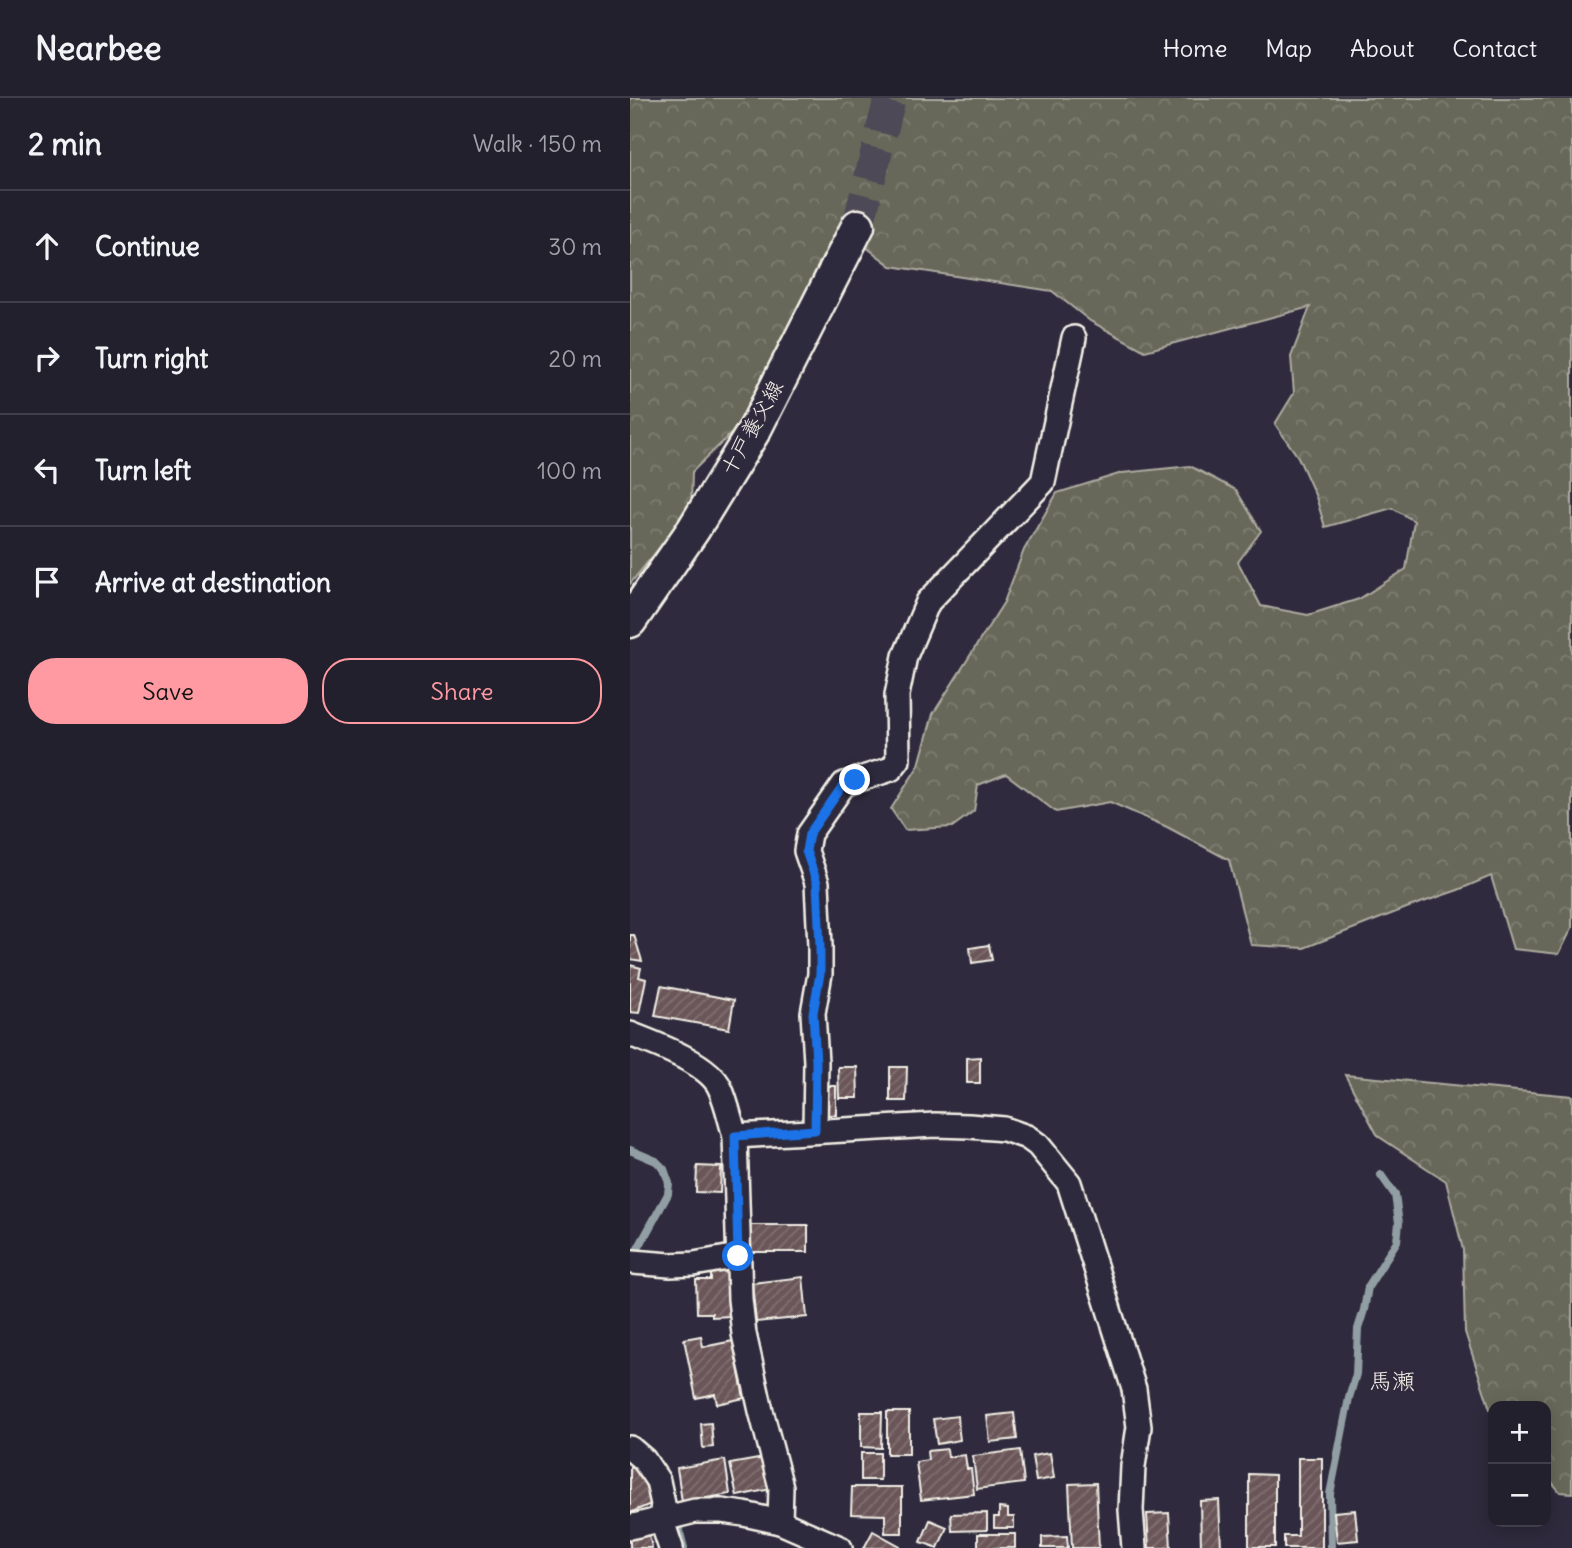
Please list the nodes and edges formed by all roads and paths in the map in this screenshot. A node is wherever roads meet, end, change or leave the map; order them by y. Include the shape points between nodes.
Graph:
1 (858, 226) tunnel mouth
2 (1074, 338) dead end
3 (630, 621) edge
4 (630, 1034) edge
5 (815, 1130) junction
6 (735, 1136) junction
7 (738, 1256) junction
8 (633, 1262) dead end
9 (630, 1448) edge
10 (661, 1518) junction
11 (780, 1522) junction
12 (630, 1527) edge
13 (671, 1548) edge
14 (840, 1548) edge
15 (1135, 1548) edge

1 - 3 main road, 十戸養父線 via 755,429
2 - 5 street via 1043,482 928,602 905,656 897,695 898,760 891,769 844,784 809,834 806,851 817,883 820,946 813,1013
4 - 6 street via 692,1062 711,1076 719,1086
5 - 6 street
5 - 15 street via 935,1125 1004,1129 1038,1144 1069,1183 1134,1389 1139,1427 1131,1510
6 - 7 street
7 - 8 street via 682,1264
7 - 11 street via 744,1334 781,1487
9 - 10 street via 658,1481
10 - 11 street via 722,1511
10 - 12 street
10 - 13 street
11 - 14 street

